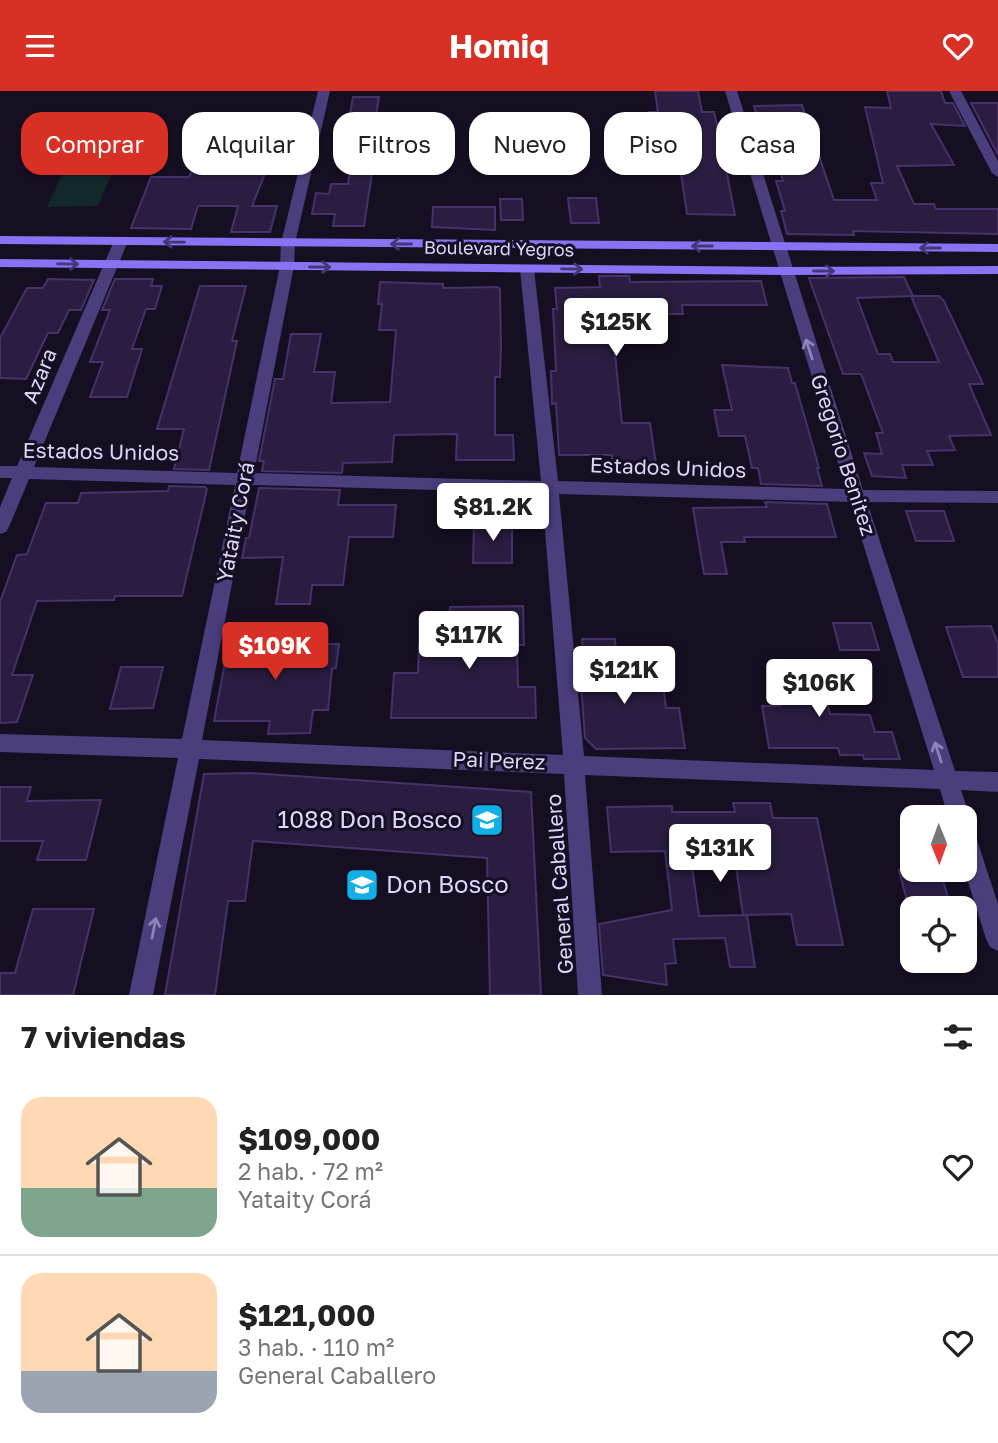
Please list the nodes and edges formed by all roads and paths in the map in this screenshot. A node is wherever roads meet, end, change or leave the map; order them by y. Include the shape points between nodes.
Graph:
1 (324, 91) edge
2 (731, 91) edge
3 (955, 91) edge
4 (998, 173) edge
5 (0, 240) edge
6 (121, 241) junction
7 (288, 243) junction
8 (779, 247) junction
9 (998, 248) edge
10 (0, 264) edge
11 (109, 265) junction
12 (287, 266) junction
13 (527, 268) junction
14 (998, 270) edge
15 (785, 271) junction
16 (0, 472) edge
17 (23, 473) junction
18 (244, 478) junction
19 (552, 487) junction
20 (856, 496) junction
21 (998, 496) edge
22 (0, 527) edge
23 (0, 743) edge
24 (191, 749) junction
25 (575, 765) junction
26 (947, 780) junction
27 (998, 782) edge
28 (955, 805) edge
29 (977, 874) edge
30 (998, 939) edge
31 (141, 995) edge
32 (590, 995) edge

1 - 7 street, Yataity Corá
2 - 8 street, Gregorio Benitez
3 - 4 street
5 - 6 main road, Boulevard Yegros
7 -> 6 main road, Boulevard Yegros
6 - 11 street, Azara
8 -> 7 main road, Boulevard Yegros
7 - 12 street, Yataity Corá
9 -> 8 main road, Boulevard Yegros
8 - 15 street, Gregorio Benitez
10 -> 11 main road, Boulevard Yegros
11 - 12 main road, Boulevard Yegros
11 - 17 street, Azara
12 -> 13 main road, Boulevard Yegros
12 - 18 street, Yataity Corá
13 -> 15 main road, Boulevard Yegros
13 - 19 street, General Caballero
15 -> 14 main road, Boulevard Yegros
20 -> 15 street, Gregorio Benitez
16 - 17 street, Estados Unidos
17 - 18 street, Estados Unidos
17 - 22 street, Azara
18 - 19 street, Estados Unidos
18 - 24 street, Yataity Corá
19 - 20 street, Estados Unidos
19 - 25 street, General Caballero
20 - 21 street, Estados Unidos
26 -> 20 street, Gregorio Benitez
23 - 24 street, Pai Perez
24 - 25 street, Pai Perez
31 -> 24 street, Yataity Corá
25 - 26 street, Pai Perez
25 - 32 street, General Caballero
26 - 27 street, Pai Perez
26 - 28 street, Gregorio Benitez
29 - 30 street

